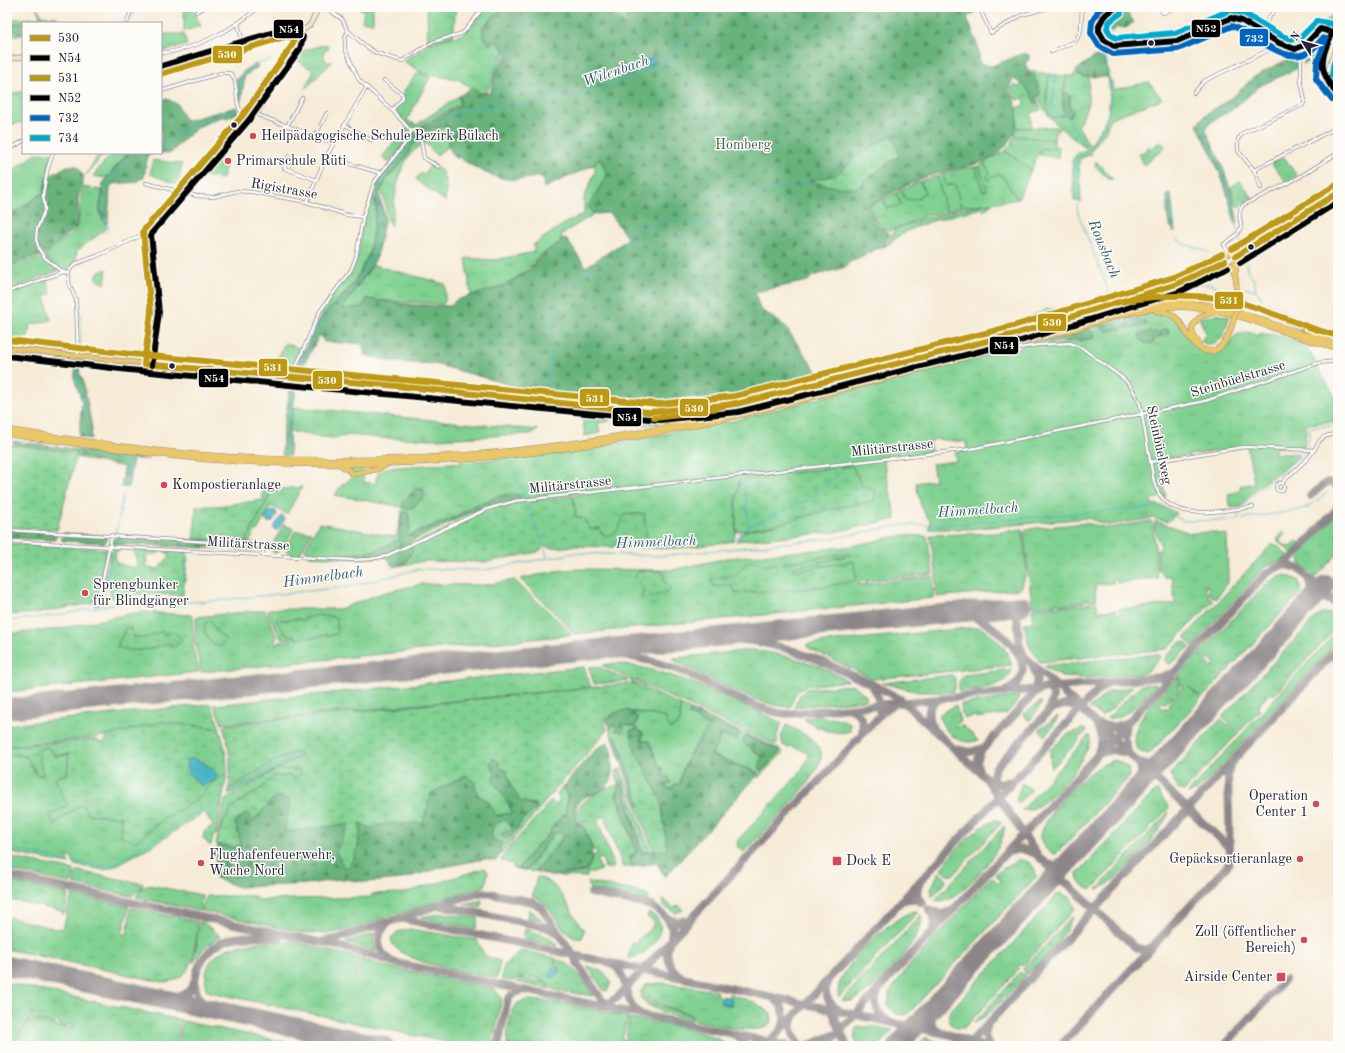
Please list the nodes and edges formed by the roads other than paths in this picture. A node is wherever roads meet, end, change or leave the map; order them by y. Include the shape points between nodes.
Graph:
1 (132, 7) edge
2 (205, 7) edge
3 (258, 7) edge
4 (319, 7) edge
5 (325, 7) edge
6 (484, 7) edge
7 (979, 7) edge
8 (1051, 7) edge
9 (1082, 7) edge
10 (1105, 7) edge
11 (1116, 7) edge
12 (1159, 7) edge
13 (1176, 7) edge
14 (1222, 7) edge
15 (1249, 7) edge
16 (1276, 7) edge
17 (196, 12) dead end
18 (1109, 12) junction
19 (1231, 18) junction
20 (1239, 20) junction
21 (127, 22) edge
22 (1338, 22) edge
23 (238, 24) junction
24 (348, 31) junction
25 (1260, 32) junction
26 (1336, 32) edge
27 (294, 38) junction
28 (1279, 43) junction
29 (1301, 48) junction
30 (244, 50) junction
31 (1050, 52) dead end
32 (162, 53) edge
33 (22, 57) edge
34 (7, 59) edge
35 (162, 74) edge
36 (384, 80) dead end
37 (366, 88) junction
38 (162, 91) edge
39 (1194, 93) dead end
40 (1338, 95) edge
41 (302, 98) dead end
42 (392, 110) junction
43 (247, 111) junction
44 (328, 112) dead end
45 (243, 115) junction
46 (345, 125) junction
47 (287, 126) junction
48 (1338, 127) edge
49 (411, 130) junction
50 (315, 136) junction
51 (371, 140) dead end
52 (22, 142) edge
53 (333, 143) junction
54 (7, 151) edge
55 (1338, 153) edge
56 (53, 154) edge
57 (289, 156) dead end
58 (326, 157) junction
59 (439, 167) dead end
60 (1254, 170) junction
61 (381, 173) junction
62 (316, 180) junction
63 (146, 183) dead end
64 (1261, 188) dead end
65 (178, 191) junction
66 (1338, 193) edge
67 (306, 202) junction
68 (363, 217) junction
69 (142, 235) junction
70 (1228, 253) junction
71 (1236, 256) junction
72 (1235, 262) junction
73 (1227, 263) junction
74 (62, 272) junction
75 (68, 273) junction
76 (7, 292) edge
77 (1237, 300) junction
78 (1134, 309) junction
79 (1221, 311) junction
80 (1232, 320) junction
81 (1338, 343) edge
82 (7, 348) edge
83 (1338, 348) edge
84 (979, 354) junction
85 (78, 356) junction
86 (1338, 361) edge
87 (144, 364) junction
88 (292, 376) junction
89 (1142, 413) junction
90 (7, 430) edge
91 (7, 434) edge
92 (1338, 434) edge
93 (1313, 450) junction
94 (1150, 462) junction
95 (390, 463) junction
96 (338, 464) junction
97 (1282, 483) dead end
98 (1253, 507) dead end
99 (7, 530) edge
100 (112, 535) junction
101 (7, 541) edge
102 (110, 547) junction
103 (263, 555) junction
104 (94, 604) dead end

1 - 21 street
2 - 17 street
3 - 23 street
4 - 27 street via 310,25
5 - 24 street via 342,19
6 - 24 street via 463,33 433,42 402,60 370,50
7 - 8 street via 991,33 1022,15
9 - 31 street via 1081,30 1076,41
10 - 18 street
11 - 18 street
12 - 13 street via 1163,13
14 - 19 street
15 - 20 street
16 - 25 street
18 - 19 street via 1101,21 1099,31 1104,40 1114,46 1177,41
19 - 20 street
20 - 25 street
22 - 26 street
23 - 30 street
23 - 32 street via 208,40
24 - 37 street via 344,43 347,54 359,80
25 - 28 street
26 - 29 street via 1324,29 1318,31
26 - 40 street via 1322,64 1322,73
27 - 30 street via 285,37
27 - 43 street via 293,44
28 - 29 street via 1290,49
28 - 39 street via 1204,81
29 - 60 street via 1301,81 1305,101 1303,105 1243,133 1238,139 1238,151
30 - 35 street
33 - 34 street
36 - 42 street via 402,94 403,98
37 - 42 street
37 - 46 street
38 - 45 street via 230,73 234,79 238,106
41 - 47 street
42 - 49 street
43 - 45 street
43 - 47 street
44 - 50 street
45 - 65 street
46 - 51 street
46 - 53 street
47 - 50 street
48 - 60 street
49 - 59 street via 420,134 424,158
49 - 61 street via 408,140
50 - 53 street
52 - 54 street
53 - 58 street
55 - 70 street via 1283,186 1246,203 1240,213 1240,232 1224,244
56 - 74 street via 43,194 45,210 37,229 36,239 44,257
57 - 62 street via 284,168
58 - 61 street
58 - 62 street
60 - 64 street
61 - 68 street via 374,183
62 - 67 street
63 - 65 street, Rigistrasse
65 - 67 street, Rigistrasse via 197,196 237,191 252,192
65 - 69 street
66 - 71 main road
67 - 68 street, Rigistrasse via 347,215
68 - 88 street via 356,257 351,270 320,311
69 - 75 street via 75,264
69 - 87 street via 151,309
70 - 71 main road
70 - 73 main road via 1225,256
71 - 72 main road
72 - 73 main road
72 - 77 highway via 1239,283
73 - 77 highway via 1232,269 1236,283
73 - 88 main road via 1177,284 1015,334 736,404 649,412
74 - 75 street
74 - 76 street
75 - 85 street via 76,300
77 - 78 highway via 1188,299 1156,302
77 - 80 highway, bridge
77 - 81 highway
78 - 79 highway via 1174,307
78 - 80 highway via 1170,314 1182,324 1199,347 1208,350 1218,348 1226,342
78 - 81 highway via 1173,303 1213,306 1243,312 1303,335
78 - 84 highway
78 - 90 highway via 719,416 619,436 523,450 413,458 277,459 159,451
79 - 80 highway via 1205,314 1196,320 1193,333 1199,342 1209,347 1220,343 1226,336
79 - 83 highway via 1251,319 1309,341
82 - 85 main road
84 - 89 street, Steinbüelweg via 1070,343 1082,348 1124,379 1136,394
84 - 95 highway via 739,415 639,436 509,455
85 - 87 main road
86 - 89 street, Steinbüelstrasse via 1318,363 1205,401
87 - 88 main road
89 - 94 street, Steinbüelweg
89 - 103 street, Militärstrasse via 971,449 515,501 487,509 386,556 371,559
91 - 96 highway via 171,456
92 - 93 street via 1324,437
93 - 94 street via 1244,447
93 - 97 street via 1307,460
94 - 98 street, Steinbüelweg via 1157,490 1174,506 1195,514
95 - 96 highway
95 - 96 highway via 378,470 353,474
99 - 100 street
100 - 102 street
100 - 103 street via 263,544
101 - 102 street, Militärstrasse
102 - 103 street, Militärstrasse
102 - 104 street via 102,583

